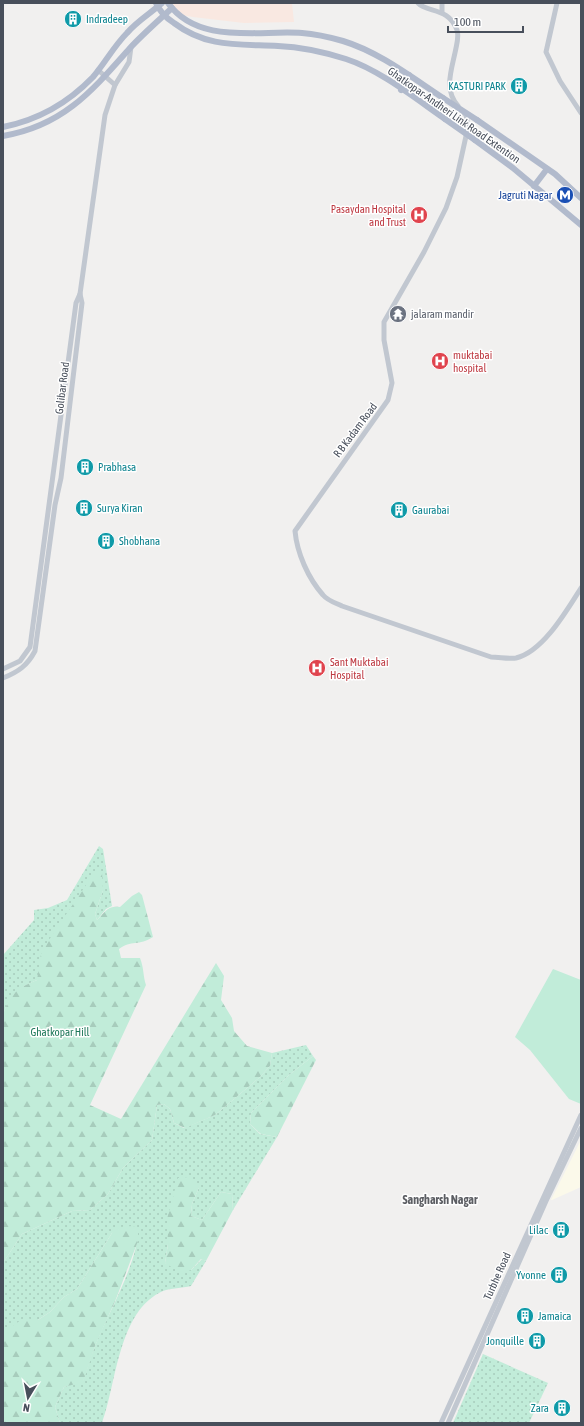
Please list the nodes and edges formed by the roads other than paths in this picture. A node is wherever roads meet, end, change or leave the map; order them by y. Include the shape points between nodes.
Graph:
1 (418, 3) edge
2 (442, 3) edge
3 (557, 3) edge
4 (159, 4) edge
5 (170, 6) edge
6 (442, 12) junction
7 (164, 16) junction
8 (131, 48) junction
9 (98, 70) junction
10 (409, 75) junction
11 (106, 76) junction
12 (116, 85) junction
13 (401, 90) junction
14 (581, 113) edge
15 (3, 127) edge
16 (3, 136) edge
17 (547, 169) junction
18 (534, 186) junction
19 (581, 198) edge
20 (581, 225) edge
21 (50, 526) junction
22 (40, 580) junction
23 (45, 581) junction
24 (581, 588) edge
25 (3, 669) edge
26 (3, 678) edge
27 (581, 1115) edge
28 (581, 1128) edge
29 (441, 1423) edge
30 (448, 1423) edge

1 - 6 street
2 - 6 street
3 - 14 street via 546,52 560,81
4 - 7 main road, Ghatkopar-Andheri Link Road Extention
4 - 9 main road, Ghatkopar-Andheri Link Road Extention via 126,34
5 - 7 main road
5 - 10 main road via 189,23 203,28 226,32 319,34 359,46
6 - 24 street, R B Kadam Road via 457,30 449,86 451,98 466,115 468,127 457,177 433,236 384,322 384,340 392,383 388,400 294,530 296,545 304,566 329,600 491,657 516,658 536,647 560,619
7 - 8 main road
7 - 13 main road, Ghatkopar-Andheri Link Road Extention via 187,33 213,42 314,50 348,60
8 - 11 main road
8 - 12 street, Golibar Road via 129,62
9 - 11 street
9 - 15 main road, Ghatkopar-Andheri Link Road Extention via 79,90 58,105 37,117
10 - 13 main road
10 - 17 main road, bridge
11 - 12 street
11 - 16 main road via 79,102 54,120 18,134
12 - 21 street, Golibar Road via 105,114 80,294 82,303 60,478
13 - 18 main road, Ghatkopar-Andheri Link Road Extention, bridge via 475,140
17 - 18 main road
17 - 19 main road
18 - 20 main road, Ghatkopar-Andheri Link Road Extention
21 - 22 street
21 - 23 street, Golibar Road
22 - 23 street
22 - 25 street via 30,647 20,661
23 - 26 street, Golibar Road via 35,651 22,669
27 - 29 street, Turbhe Road
28 - 30 street

